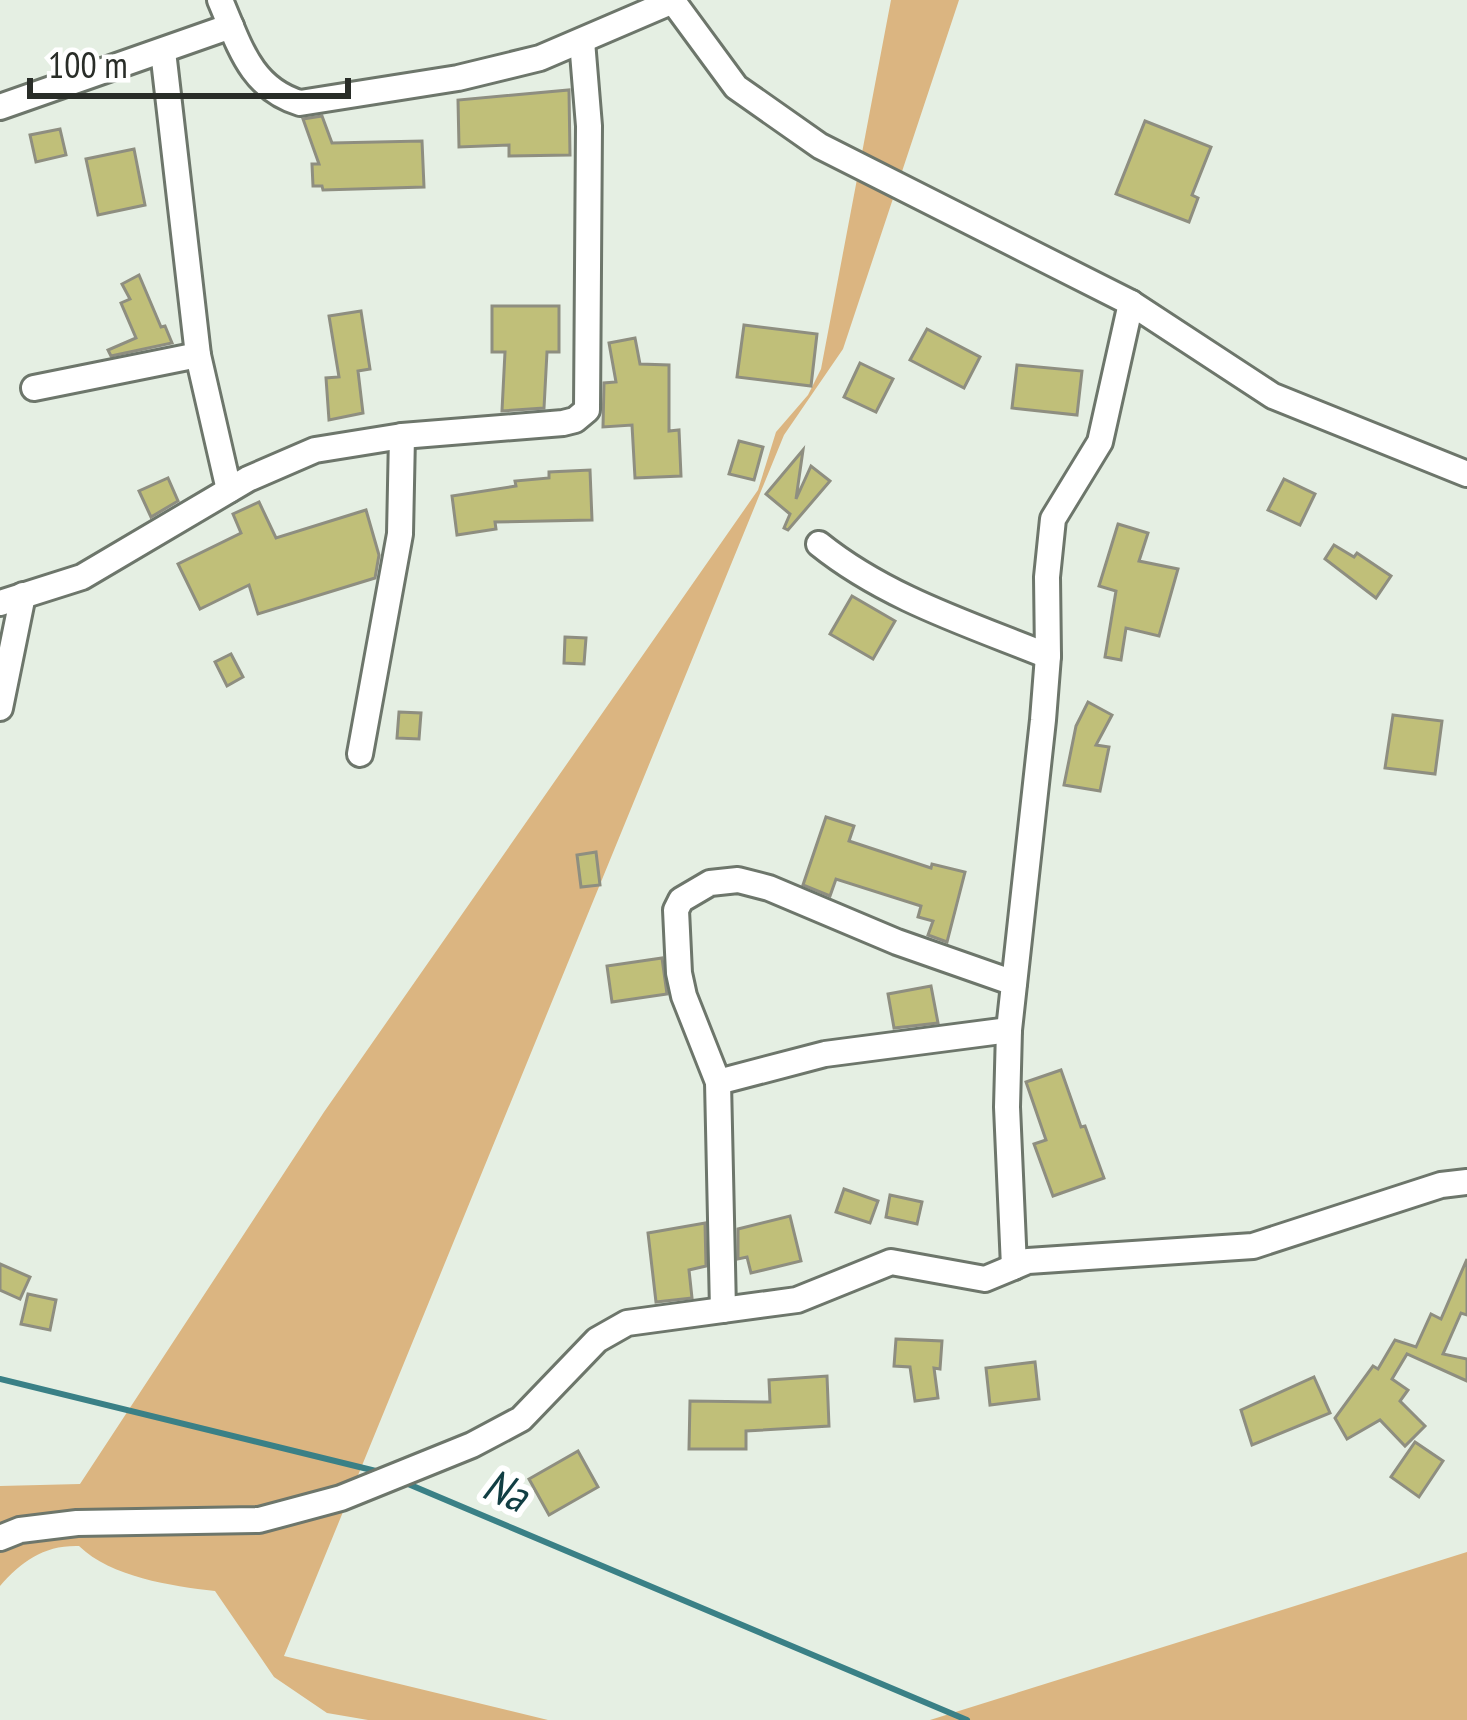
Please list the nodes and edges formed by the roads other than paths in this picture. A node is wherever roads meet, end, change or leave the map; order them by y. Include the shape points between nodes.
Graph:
1 (220, 0) edge
2 (673, 1) edge
3 (231, 26) junction
4 (582, 41) junction
5 (163, 51) junction
6 (0, 107) edge
7 (1131, 303) junction
8 (198, 355) junction
9 (34, 388) dead end
10 (402, 436) junction
11 (1467, 474) edge
12 (229, 490) junction
13 (819, 544) dead end
14 (11, 599) edge
15 (1048, 656) junction
16 (0, 708) edge
17 (360, 754) dead end
18 (1014, 983) junction
19 (1009, 1030) junction
20 (718, 1082) junction
21 (1467, 1182) edge
22 (1014, 1267) junction
23 (723, 1310) junction
24 (0, 1538) edge

1 - 3 street
2 - 4 street
2 - 7 street via 736,87 778,120
3 - 4 street via 259,82 299,103 458,78
3 - 5 street
4 - 10 street via 589,126 586,410 562,423
5 - 6 street
5 - 8 street
7 - 11 street via 1273,396
7 - 15 street via 1100,442 1053,519
8 - 9 street
8 - 12 street
10 - 12 street via 315,451
10 - 17 street via 400,534
12 - 14 street via 109,563
13 - 15 street via 887,590
14 - 16 street
15 - 18 street
18 - 19 street
18 - 20 street via 769,888 710,883 676,910 684,996
19 - 20 street via 825,1054
19 - 22 street
20 - 23 street
21 - 22 street via 1252,1246
22 - 23 street via 985,1279 891,1262 797,1300
23 - 24 street via 627,1323 597,1340 521,1419 298,1512 259,1520 77,1523

